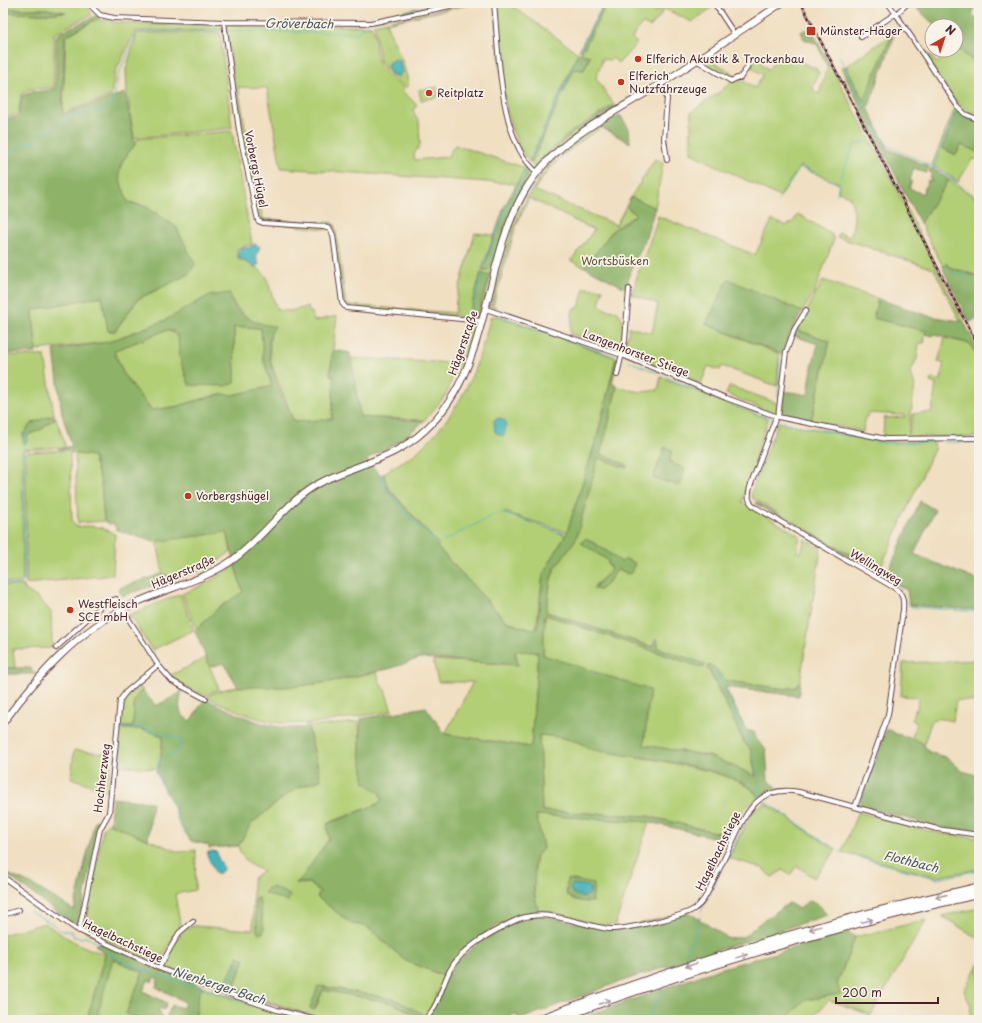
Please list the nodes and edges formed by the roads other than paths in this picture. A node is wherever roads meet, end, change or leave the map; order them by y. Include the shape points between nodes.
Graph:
1 (88, 3) edge
2 (464, 3) edge
3 (494, 3) edge
4 (782, 3) edge
5 (888, 3) edge
6 (908, 3) edge
7 (716, 6) dead end
8 (896, 14) junction
9 (224, 22) junction
10 (735, 35) junction
11 (861, 36) dead end
12 (696, 60) junction
13 (748, 64) dead end
14 (660, 84) junction
15 (979, 120) edge
16 (667, 160) dead end
17 (538, 173) junction
18 (630, 289) dead end
19 (486, 309) junction
20 (806, 310) dead end
21 (482, 321) junction
22 (622, 355) junction
23 (616, 375) dead end
24 (777, 417) junction
25 (979, 438) edge
26 (122, 609) junction
27 (56, 648) dead end
28 (158, 665) junction
29 (206, 699) dead end
30 (3, 723) edge
31 (855, 807) junction
32 (979, 835) edge
33 (3, 877) edge
34 (979, 887) edge
35 (979, 894) edge
36 (19, 910) dead end
37 (3, 915) edge
38 (193, 921) dead end
39 (80, 931) junction
40 (159, 968) junction
41 (316, 1020) edge
42 (424, 1020) edge
43 (537, 1020) edge
44 (555, 1020) edge

1 - 9 street via 97,13 108,17
2 - 9 street via 371,23
3 - 17 street via 504,104 516,140 530,167
4 - 10 main road, Hägerstraße
5 - 8 street
6 - 8 street
7 - 10 street
8 - 11 street
8 - 15 street via 958,107 965,114
9 - 21 street, Vorbergs Hügel via 239,130 258,220 263,223 330,229 333,235 342,303 346,308
10 - 12 main road, Hägerstraße
12 - 13 street via 731,81 740,78
12 - 14 main road, Hägerstraße
14 - 16 street via 667,97 664,139
14 - 17 main road, Hägerstraße via 575,136 554,154
17 - 19 main road, Hägerstraße via 522,196 510,222
18 - 22 street
19 - 21 main road, Hägerstraße
19 - 22 street, Langenhorster Stiege
20 - 24 street via 794,330 786,352
21 - 26 main road, Hägerstraße via 470,360 454,393 438,417 414,439 389,456 334,475 312,487 293,501 247,549 221,568
22 - 23 street
22 - 24 street, Langenhorster Stiege
24 - 25 street, Langenhorster Stiege via 886,439
24 - 31 street, Wellingweg via 750,487 750,503 893,587 903,597 888,715
26 - 27 street via 116,599 103,604
26 - 28 street
26 - 30 main road, Hägerstraße via 92,628 62,654 34,683
28 - 29 street via 172,681
28 - 39 street, Hochherzweg via 120,700 109,813 100,829
31 - 32 street, Hagelbachstiege via 937,829
31 - 42 street, Hagelbachstiege via 792,791 779,791 766,796 747,811 709,890 695,908 684,913 619,929 544,915 532,915 513,921 457,960 448,974 434,1008
33 - 39 street, Hagelbachstiege
34 -> 43 highway via 858,916 751,946
44 -> 35 highway via 669,979 786,943
36 - 37 street
38 - 40 street via 179,933
39 - 40 street, Hagelbachstiege
40 - 41 street, Hagelbachstiege via 277,1010

